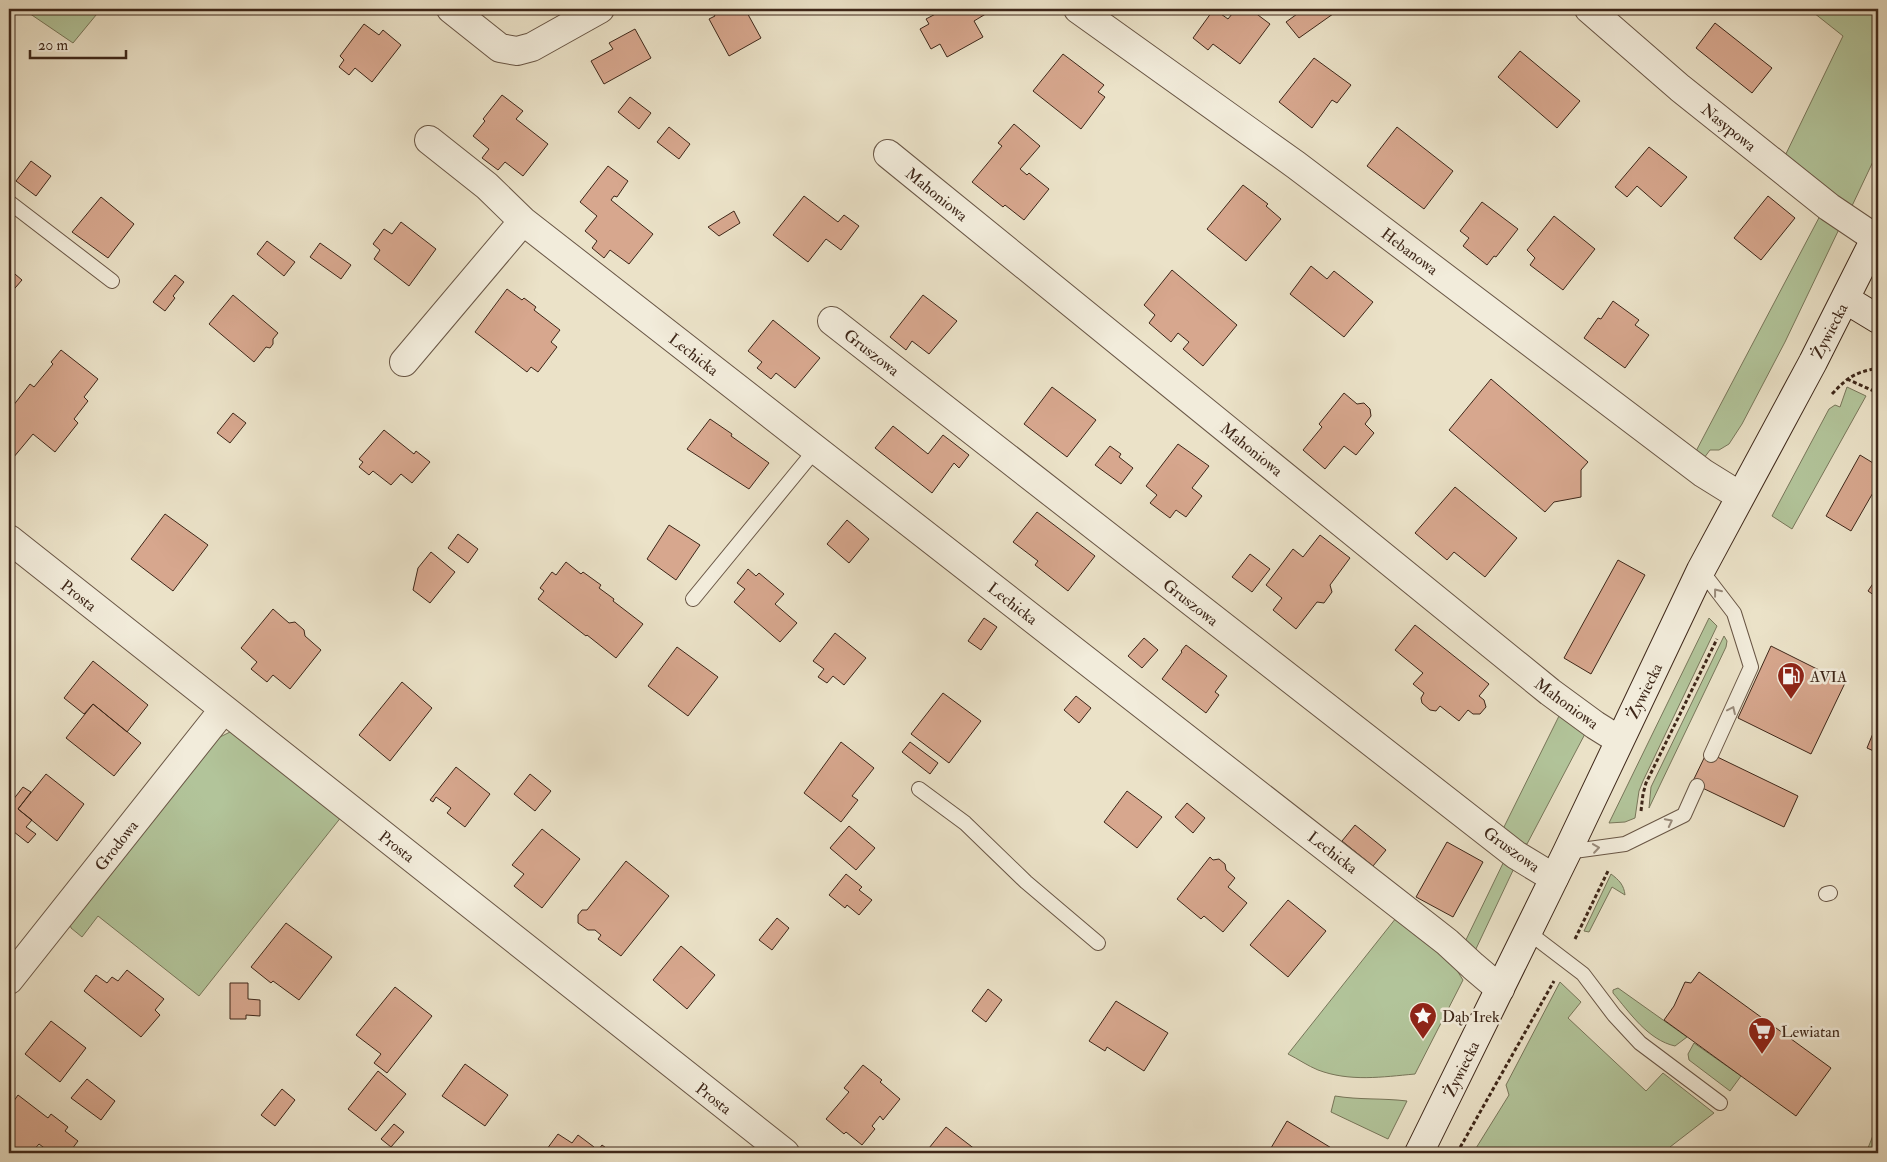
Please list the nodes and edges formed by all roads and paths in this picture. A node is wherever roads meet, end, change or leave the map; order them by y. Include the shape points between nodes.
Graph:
1 (451, 9) edge
2 (600, 9) edge
3 (1078, 9) edge
4 (1589, 9) edge
5 (429, 140) dead end
6 (888, 154) dead end
7 (9, 202) edge
8 (523, 220) junction
9 (1877, 236) edge
10 (112, 282) dead end
11 (1845, 299) junction
12 (1878, 319) edge
13 (832, 321) dead end
14 (404, 362) dead end
15 (1878, 368) edge
16 (1847, 378) junction
17 (1878, 393) edge
18 (1829, 397) dead end
19 (816, 449) junction
20 (1740, 496) junction
21 (9, 540) edge
22 (1701, 570) junction
23 (693, 599) dead end
24 (1732, 610) junction
25 (224, 709) junction
26 (1619, 740) junction
27 (1712, 754) dead end
28 (1697, 786) dead end
29 (919, 789) dead end
30 (1623, 844) junction
31 (1567, 852) junction
32 (1554, 878) junction
33 (1528, 932) junction
34 (1098, 942) dead end
35 (1564, 961) junction
36 (9, 980) edge
37 (1500, 989) junction
38 (1720, 1104) dead end
39 (785, 1153) edge
40 (1419, 1153) edge
41 (1457, 1153) edge

1 - 2 street via 500,48 517,51 532,47
3 - 20 street, Hebanowa via 1296,165 1703,473
4 - 9 street, Nasypowa via 1680,88 1814,196
5 - 8 street, Lechicka via 487,186
6 - 26 street, Mahoniowa via 1550,692
7 - 10 lane
8 - 14 street
8 - 19 street, Lechicka
9 - 11 street, Żywiecka
11 - 12 street
11 - 20 street, Żywiecka
13 - 32 street, Gruszowa via 1516,855
15 - 16 path
16 - 17 path
16 - 18 path
19 - 23 lane
19 - 37 street, Lechicka via 1448,942
20 - 22 street, Żywiecka
21 - 25 street, Prosta
24 -> 22 lane
22 - 26 street, Żywiecka
27 -> 24 lane via 1752,667
24 - 30 path via 1646,783 1641,812
25 - 36 street, Grodowa
25 - 39 street, Prosta
26 - 31 street, Żywiecka
30 -> 28 lane via 1684,815
29 - 34 lane via 964,823 1026,882
31 -> 30 lane
30 - 35 path
31 - 32 street, Żywiecka
32 - 33 street, Żywiecka
33 - 35 lane
33 - 37 street, Żywiecka
35 - 38 lane via 1583,974 1614,1015 1640,1042
35 - 41 path
37 - 40 street, Żywiecka

